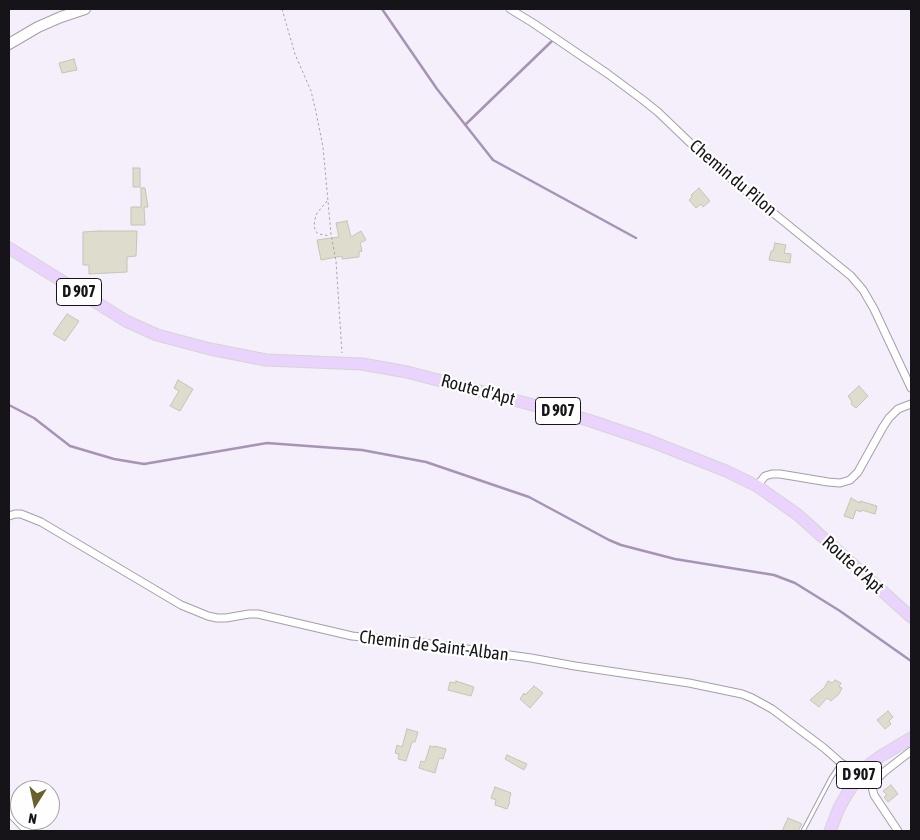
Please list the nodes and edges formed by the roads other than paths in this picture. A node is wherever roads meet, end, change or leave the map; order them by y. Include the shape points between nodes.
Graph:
1 (85, 9) edge
2 (510, 9) edge
3 (9, 44) edge
4 (9, 248) edge
5 (911, 388) edge
6 (911, 404) edge
7 (757, 486) junction
8 (9, 516) edge
9 (911, 617) edge
10 (911, 738) edge
11 (911, 751) edge
12 (841, 763) junction
13 (860, 774) junction
14 (9, 812) edge
15 (27, 831) edge
16 (803, 831) edge
17 (830, 831) edge
18 (898, 831) edge

1 - 3 main road via 38,27
2 - 5 street, Chemin du Pilon via 643,100 708,160 851,276 874,309
4 - 7 main road, Route d'Apt / D 907 via 126,321 157,335 266,360 343,362 407,372 584,419 688,455
6 - 7 street via 898,409 889,418 858,472 850,480 828,482 772,474 765,476
7 - 9 main road, Route d'Apt / D 907 via 798,515
8 - 12 street, Chemin de Saint-Alban via 21,514 41,522 181,605 208,616 226,618 258,614 352,636 531,658 719,688 764,704
10 - 13 main road, D 907 via 881,756
11 - 18 street via 884,772 872,787
12 - 13 street, Chemin de Saint-Alban
12 - 16 lane
13 - 17 main road, D 907 via 839,808
14 - 15 street

